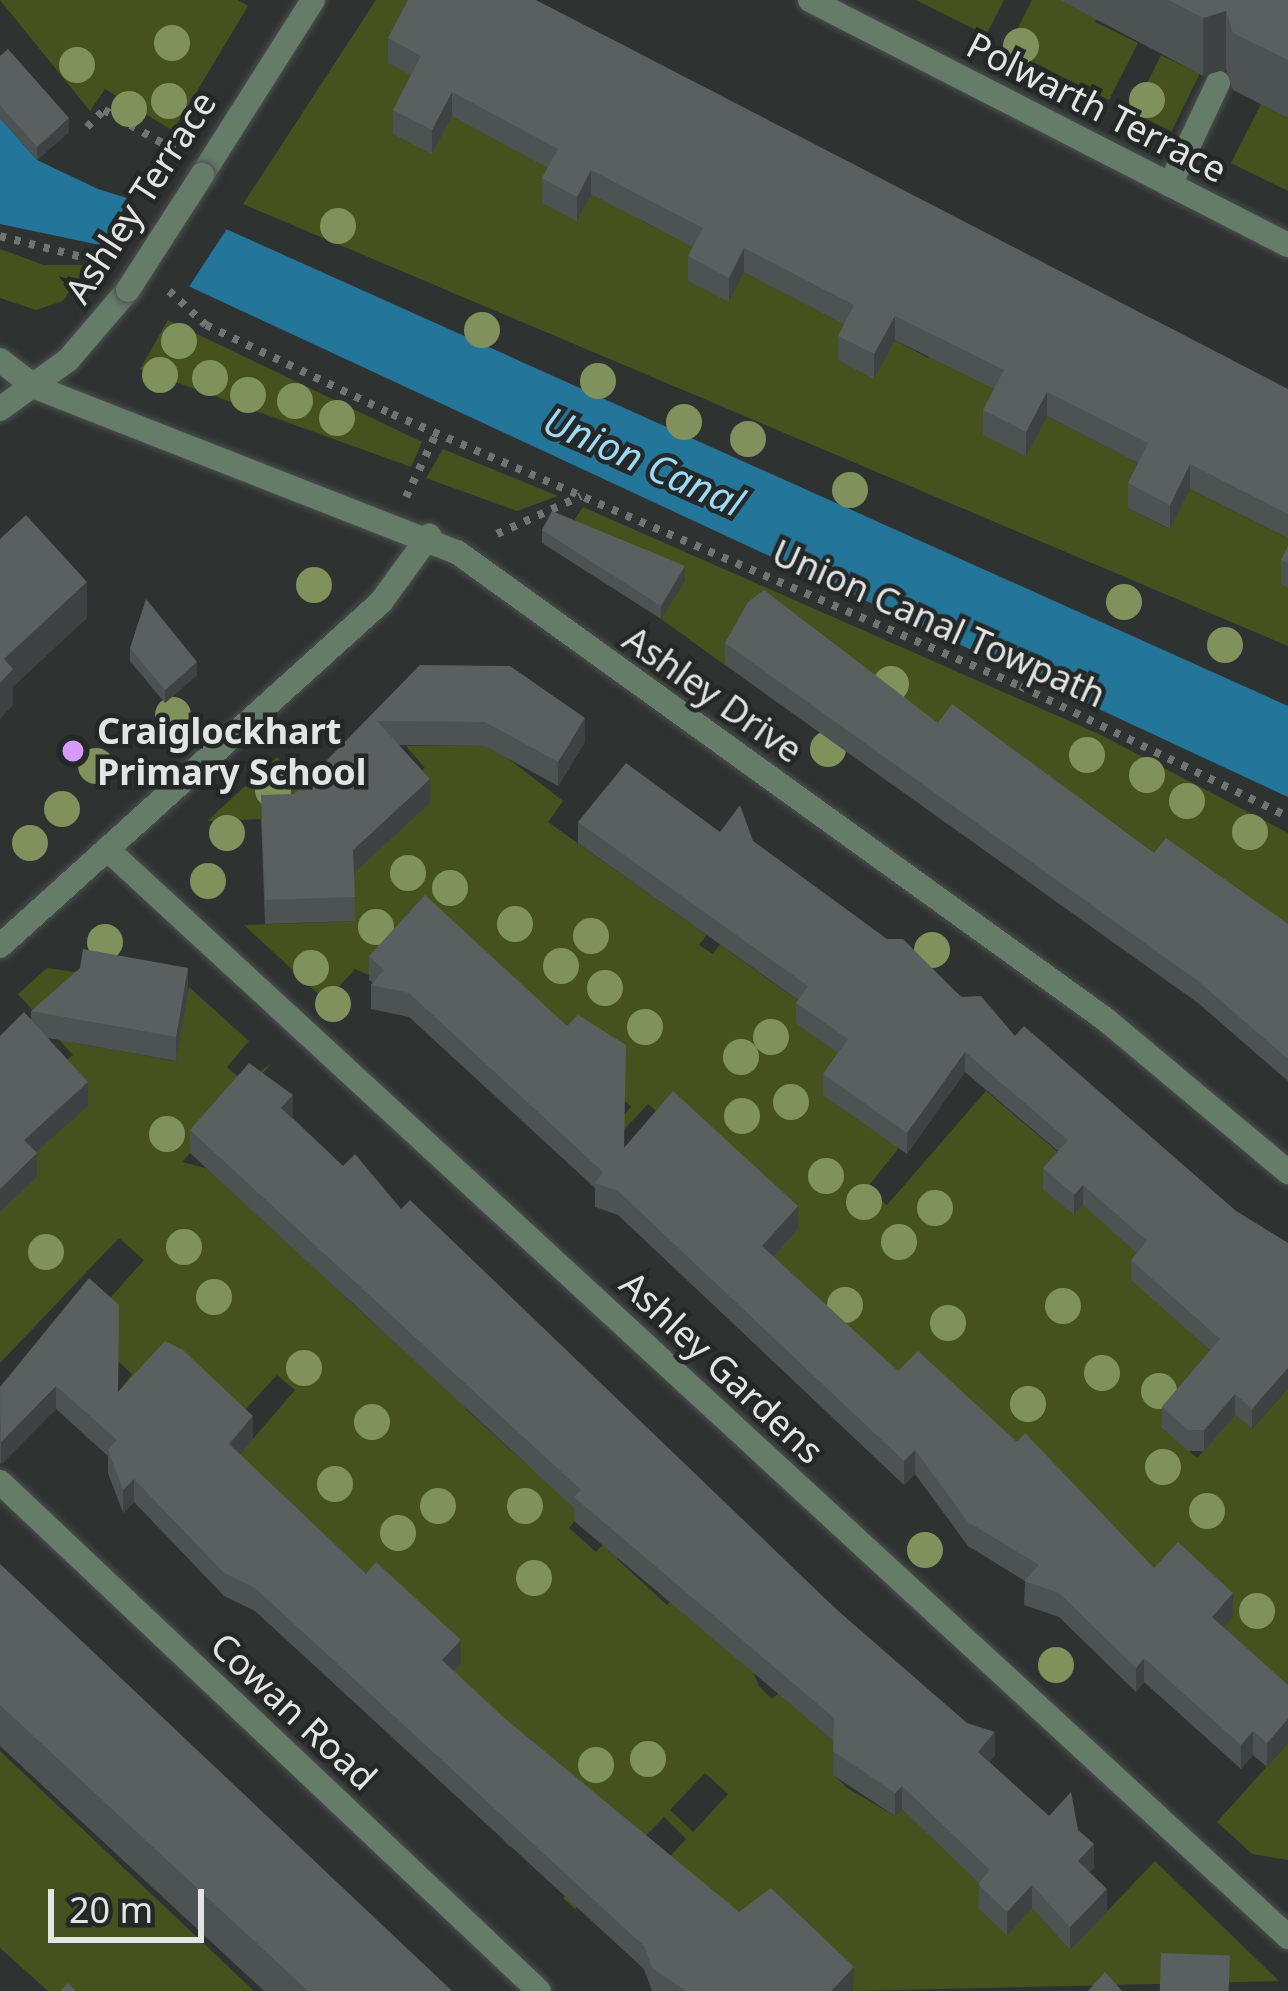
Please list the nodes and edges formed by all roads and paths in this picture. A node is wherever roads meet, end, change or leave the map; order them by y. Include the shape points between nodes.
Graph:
1 (313, 0) edge
2 (809, 0) edge
3 (1218, 83) dead end
4 (87, 127) dead end
5 (203, 172) junction
6 (1170, 185) junction
7 (0, 236) edge
8 (1288, 245) edge
9 (88, 256) dead end
10 (180, 296) dead end
11 (0, 360) edge
12 (35, 387) junction
13 (0, 409) edge
14 (436, 434) junction
15 (583, 496) junction
16 (394, 522) junction
17 (429, 536) junction
18 (457, 552) junction
19 (1288, 817) edge
20 (107, 849) junction
21 (0, 946) edge
22 (1288, 1172) edge
23 (0, 1483) edge
24 (1288, 1937) edge
25 (539, 1991) edge

1 - 5 street, Ashley Terrace
2 - 6 street, Polwarth Terrace
3 - 6 street
4 - 5 path via 104,110
5 - 12 street, Ashley Terrace, bridge via 128,290
6 - 8 street, Polwarth Terrace
7 - 9 path
10 - 14 path, Union Canal Towpath via 206,325
11 - 12 street, Ashley Drive
12 - 13 street, Ashley Terrace
12 - 16 street, Ashley Drive
14 - 15 path, Union Canal Towpath
14 - 16 path
15 - 18 path
15 - 19 path, Union Canal Towpath
16 - 17 street, Ashley Drive
17 - 18 street, Ashley Drive
17 - 20 street via 381,602
18 - 22 street, Ashley Drive via 1086,1004
20 - 21 street
20 - 24 street, Ashley Gardens
23 - 25 street, Cowan Road

